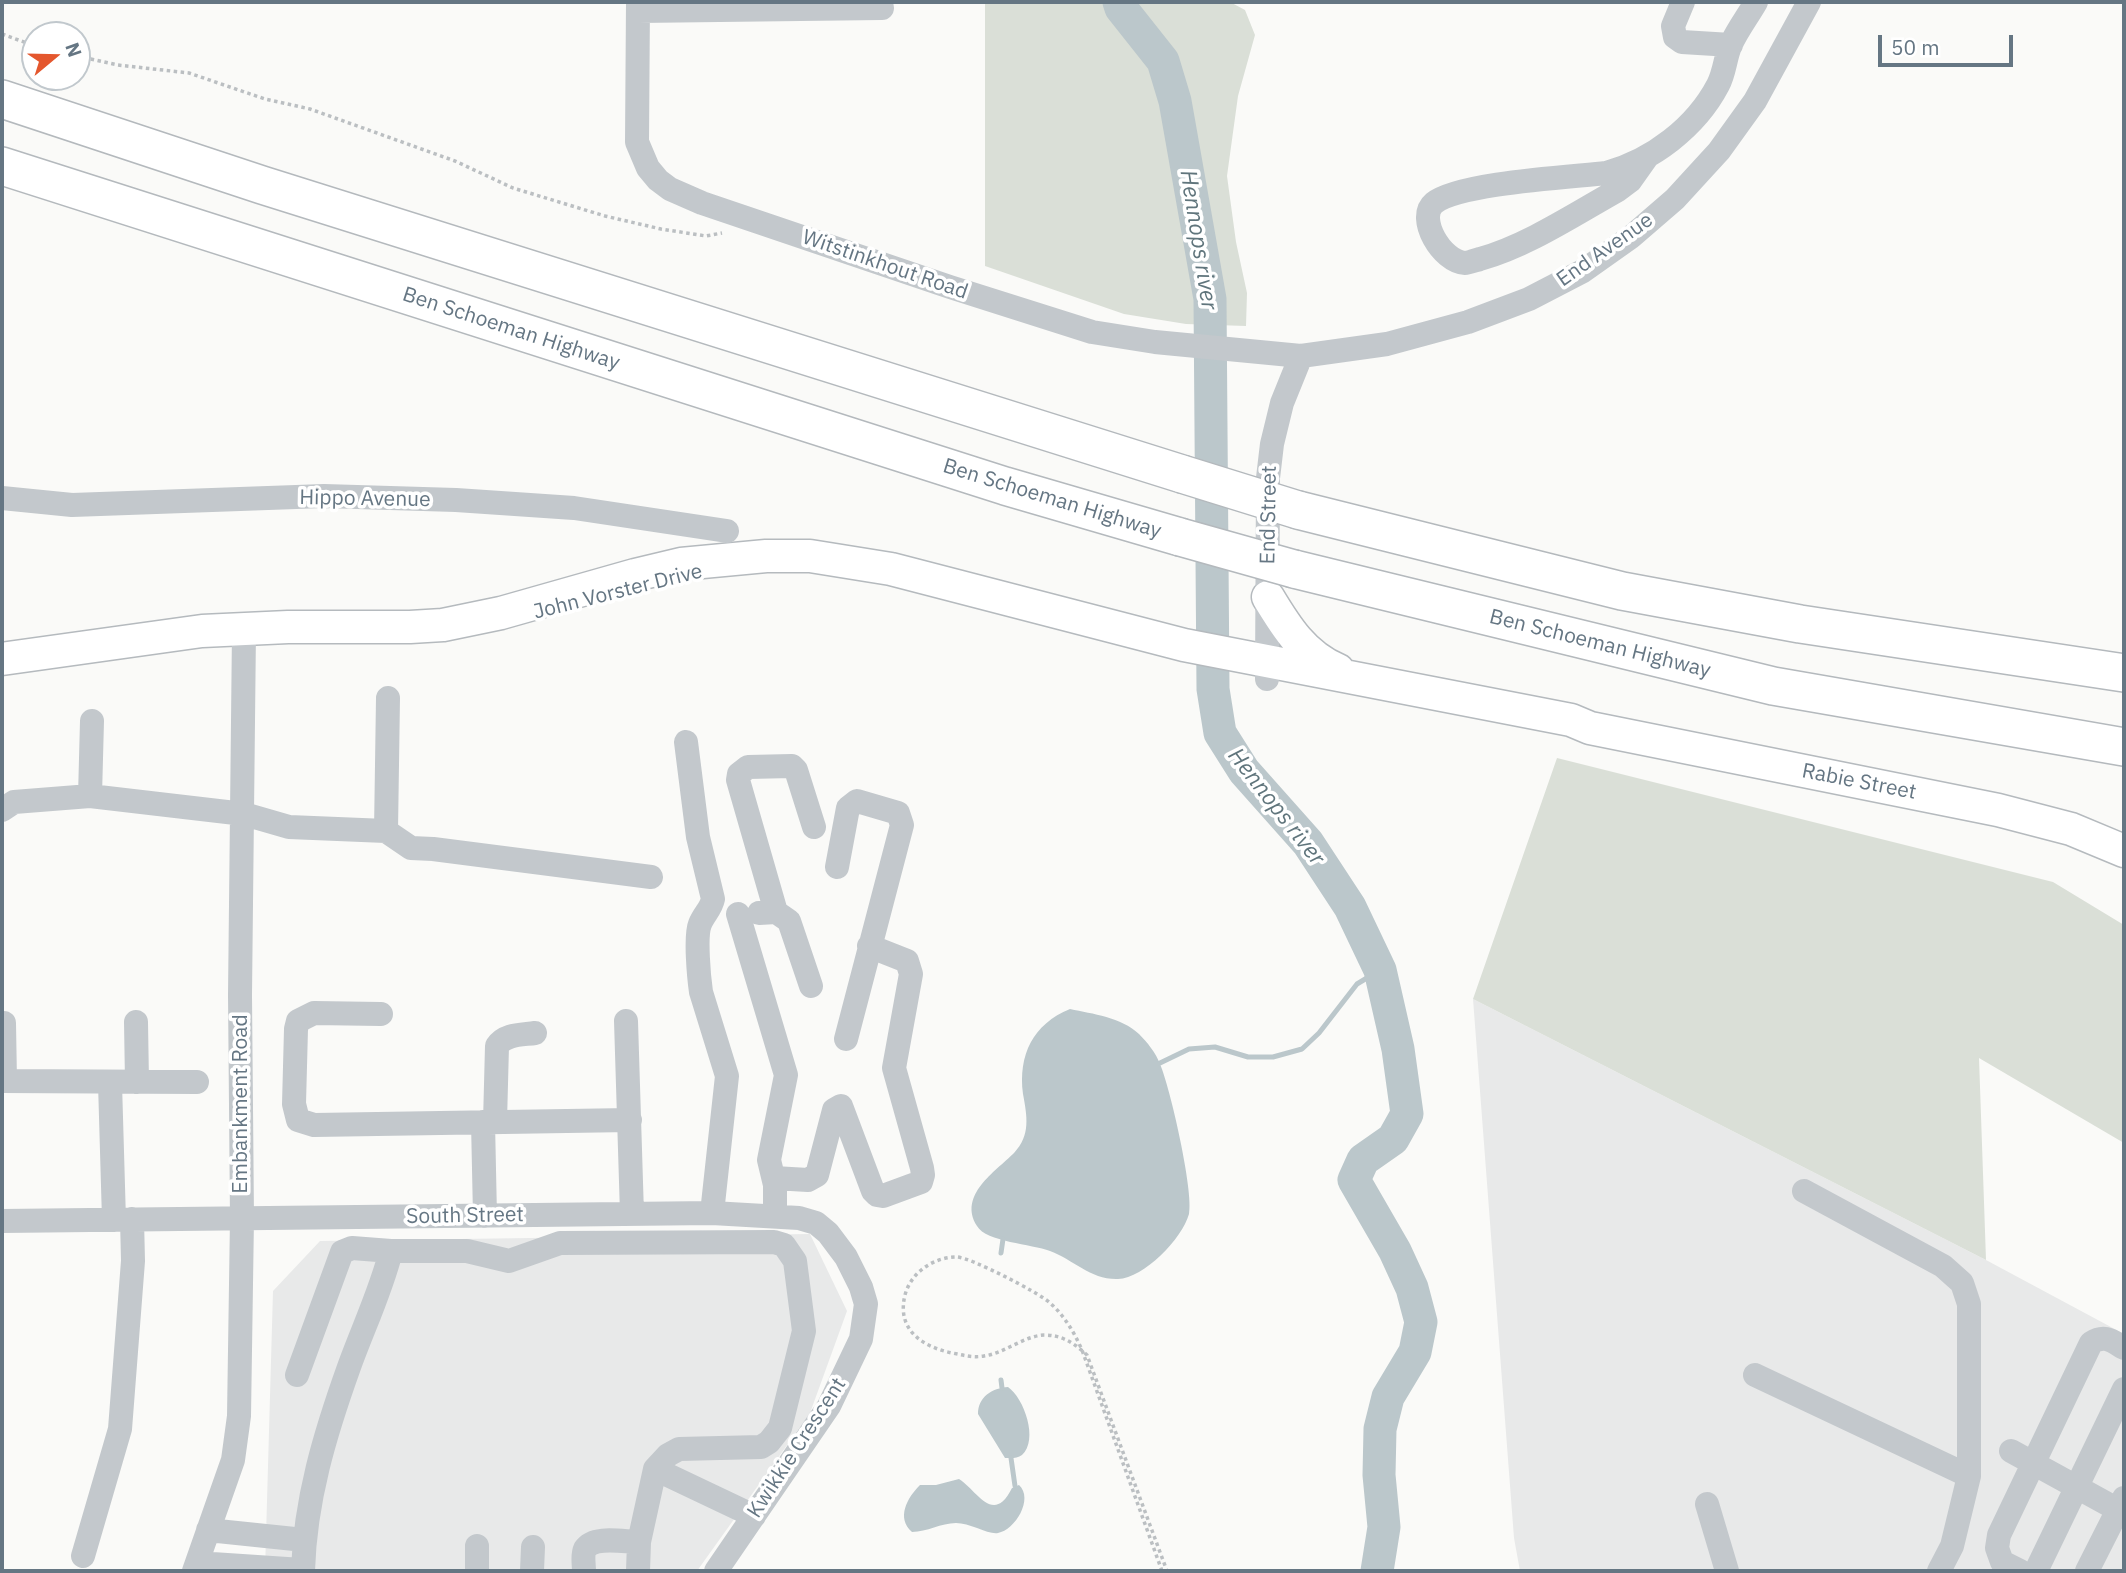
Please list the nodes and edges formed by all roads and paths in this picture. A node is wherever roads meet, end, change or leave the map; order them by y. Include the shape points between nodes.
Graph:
1 (1683, 2) edge
2 (1756, 2) edge
3 (1809, 2) edge
4 (638, 6) edge
5 (882, 8) dead end
6 (2, 34) edge
7 (21, 41) edge
8 (1731, 45) junction
9 (91, 58) edge
10 (2, 99) edge
11 (1647, 157) junction
12 (2, 166) edge
13 (731, 213) junction
14 (1301, 356) junction
15 (2, 498) edge
16 (727, 531) dead end
17 (1268, 597) junction
18 (245, 639) junction
19 (2, 659) edge
20 (1254, 668) junction
21 (2124, 673) edge
22 (2, 675) edge
23 (1359, 679) junction
24 (388, 698) dead end
25 (92, 721) dead end
26 (1590, 728) junction
27 (686, 742) dead end
28 (2124, 747) edge
29 (90, 796) junction
30 (2, 810) edge
31 (244, 814) junction
32 (814, 827) dead end
33 (386, 831) junction
34 (2124, 851) edge
35 (837, 867) dead end
36 (651, 877) dead end
37 (776, 912) junction
38 (706, 914) junction
39 (738, 914) junction
40 (869, 946) junction
41 (811, 986) dead end
42 (381, 1014) dead end
43 (626, 1021) dead end
44 (136, 1022) dead end
45 (4, 1023) dead end
46 (535, 1033) dead end
47 (846, 1039) dead end
48 (3, 1081) edge
49 (138, 1082) junction
50 (197, 1082) dead end
51 (110, 1083) junction
52 (631, 1120) junction
53 (489, 1122) junction
54 (774, 1178) junction
55 (1804, 1191) dead end
56 (712, 1213) junction
57 (632, 1214) junction
58 (485, 1216) junction
59 (775, 1216) junction
60 (242, 1218) junction
61 (123, 1219) junction
62 (2, 1221) edge
63 (391, 1251) junction
64 (865, 1318) joint
65 (2124, 1348) edge
66 (1082, 1350) junction
67 (297, 1375) dead end
68 (1755, 1375) dead end
69 (2124, 1389) edge
70 (2011, 1451) dead end
71 (2034, 1464) junction
72 (655, 1469) junction
73 (1969, 1476) junction
74 (2077, 1487) junction
75 (1707, 1504) dead end
76 (2122, 1507) edge
77 (754, 1516) junction
78 (208, 1530) junction
79 (304, 1540) junction
80 (639, 1542) junction
81 (477, 1546) dead end
82 (533, 1546) dead end
83 (83, 1556) dead end
84 (195, 1567) edge
85 (302, 1571) edge
86 (477, 1571) edge
87 (532, 1571) edge
88 (584, 1571) edge
89 (638, 1571) edge
90 (716, 1571) edge
91 (1164, 1571) edge
92 (1727, 1571) edge
93 (1939, 1571) edge
94 (2020, 1571) edge
95 (2036, 1571) edge
96 (2087, 1571) edge

1 - 8 street via 1673,26 1675,37 1682,42
2 - 8 street
3 - 14 street, End Avenue via 1755,101 1719,151 1675,200 1583,271 1529,299 1468,322 1387,344
4 - 5 street
4 - 13 street, Witstinkhout Road via 637,142 642,155 670,190
6 - 7 path
8 - 11 street via 1707,106 1687,128
9 - 13 path via 189,73 310,109 455,161 513,188 649,227 706,236 721,233
10 - 21 highway, bridge via 1298,510 1622,592
11 - 11 street via 1606,173 1453,194 1433,204 1431,232 1447,256 1465,263 1501,253 1618,190
12 - 28 highway, Ben Schoeman Highway, bridge via 1005,486 1294,569 1773,686
13 - 14 street, Witstinkhout Road via 1092,332
14 - 17 street, End Street via 1272,444
15 - 16 street, Hippo Avenue via 72,505 324,496 456,500 574,508
17 - 20 street, End Street
17 - 23 main road via 1309,652 1327,666
18 - 19 main road, John Vorster Drive via 160,635
18 - 20 main road, John Vorster Drive via 413,642 502,623 683,572 766,564 851,568
18 - 22 main road, John Vorster Drive
18 - 31 street, Embankment Road
20 - 23 main road, Rabie Street
20 - 26 main road, Rabie Street via 1409,707
23 - 26 main road, Rabie Street via 1571,720
24 - 33 street
25 - 29 street
26 - 34 main road, Rabie Street via 1998,810 2071,829
27 - 38 street via 698,837 713,899
29 - 30 street via 14,802
29 - 31 street
31 - 33 street via 289,827
31 - 60 street, Embankment Road
32 - 37 street via 792,766 748,767 739,774
33 - 36 street via 411,848
35 - 40 street via 852,803 898,813 901,824
37 - 39 street
37 - 41 street via 789,921
38 - 39 street
38 - 56 street via 699,926 699,978 727,1076
39 - 54 street via 786,1075 769,1160
40 - 47 street
40 - 54 street via 907,961 910,968 894,1068 922,1168 921,1182 877,1195 841,1106 834,1110 817,1175 808,1180
42 - 53 street via 314,1013 298,1021 298,1120 314,1125
43 - 52 street
44 - 49 street
45 - 48 street
46 - 53 street via 501,1039 496,1046
48 - 51 street
49 - 50 street
49 - 51 street
51 - 61 street
52 - 53 street
52 - 57 street
53 - 58 street
54 - 59 street
55 - 73 street via 1943,1266 1962,1283 1969,1304
56 - 57 street, South Street
56 - 59 street, South Street
57 - 58 street, South Street
58 - 60 street, South Street
59 - 64 street, South Street via 808,1220 828,1233 861,1287
60 - 61 street, South Street
60 - 78 street, Embankment Road via 237,1441
61 - 62 street, South Street
61 - 83 street via 133,1261 120,1429
63 - 67 street via 352,1248 342,1252
63 - 72 street via 467,1251 509,1261 560,1243 784,1245 795,1261 803,1331 780,1428 761,1447 679,1449
63 - 79 street via 318,1459
64 - 77 street, Kwikkie Crescent via 861,1339 829,1406
65 - 71 street via 2106,1338 2091,1343
66 - 66 path via 1074,1332 1039,1295 959,1257 925,1266 914,1276 904,1298 915,1338 935,1349 985,1356 1046,1335 1065,1338
66 - 91 path
68 - 73 street
69 - 74 street
70 - 71 street
71 - 74 street
71 - 94 street via 1997,1548 2002,1562
72 - 77 street
72 - 80 street
73 - 93 street via 1952,1546
74 - 76 street
74 - 95 street
75 - 92 street
76 - 96 street
77 - 90 street, Kwikkie Crescent
78 - 79 street
78 - 84 street, Embankment Road
79 - 85 street
80 - 88 street via 597,1541 587,1546
80 - 89 street
81 - 86 street
82 - 87 street
84 - 85 street

